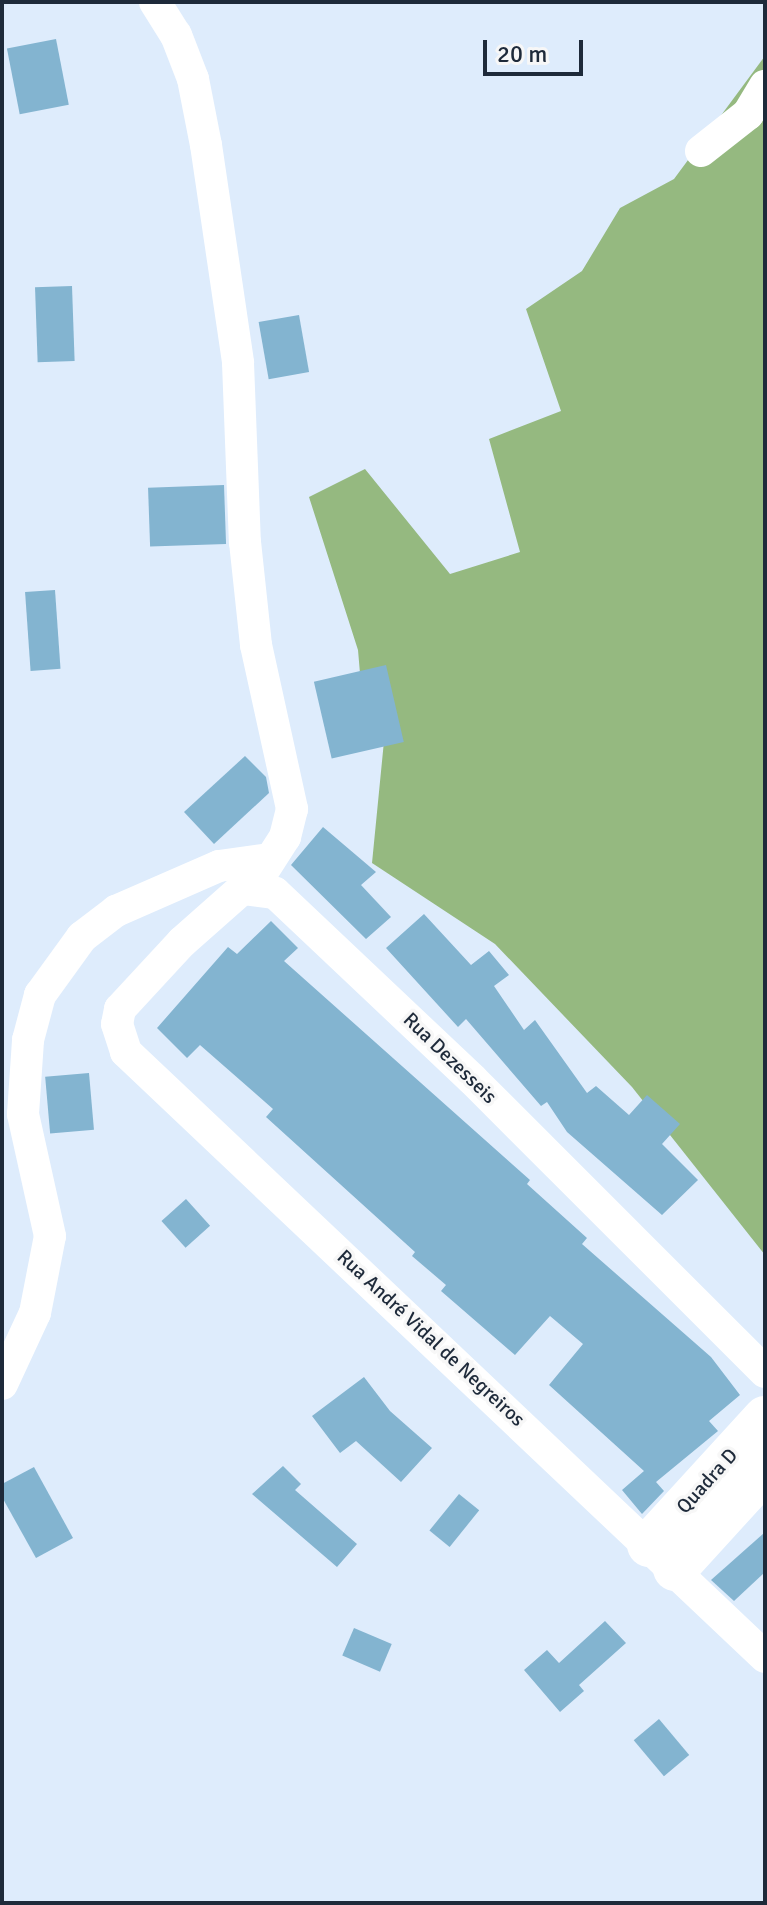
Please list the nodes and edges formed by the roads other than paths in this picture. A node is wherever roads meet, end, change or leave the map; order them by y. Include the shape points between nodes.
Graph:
1 (155, 2) edge
2 (765, 86) edge
3 (701, 151) dead end
4 (270, 859) junction
5 (253, 887) junction
6 (765, 1372) edge
7 (2, 1384) edge
8 (765, 1418) edge
9 (765, 1470) edge
10 (662, 1557) junction
11 (765, 1657) edge

1 - 4 street via 176,35 193,79 236,348 244,423 245,542 256,645 292,809 285,837
2 - 3 street via 741,122
4 - 5 street
4 - 7 street via 219,866 116,911 82,937 40,995 28,1040 23,1114 50,1236 35,1313
5 - 6 street, Rua Dezesseis via 275,893 294,910
5 - 10 street, Rua André Vidal de Negreiros via 242,889 182,942 120,1009 117,1024 126,1052
8 - 10 street, Quadra D
9 - 10 street, Quadra D
10 - 11 street, Rua André Vidal de Negreiros

